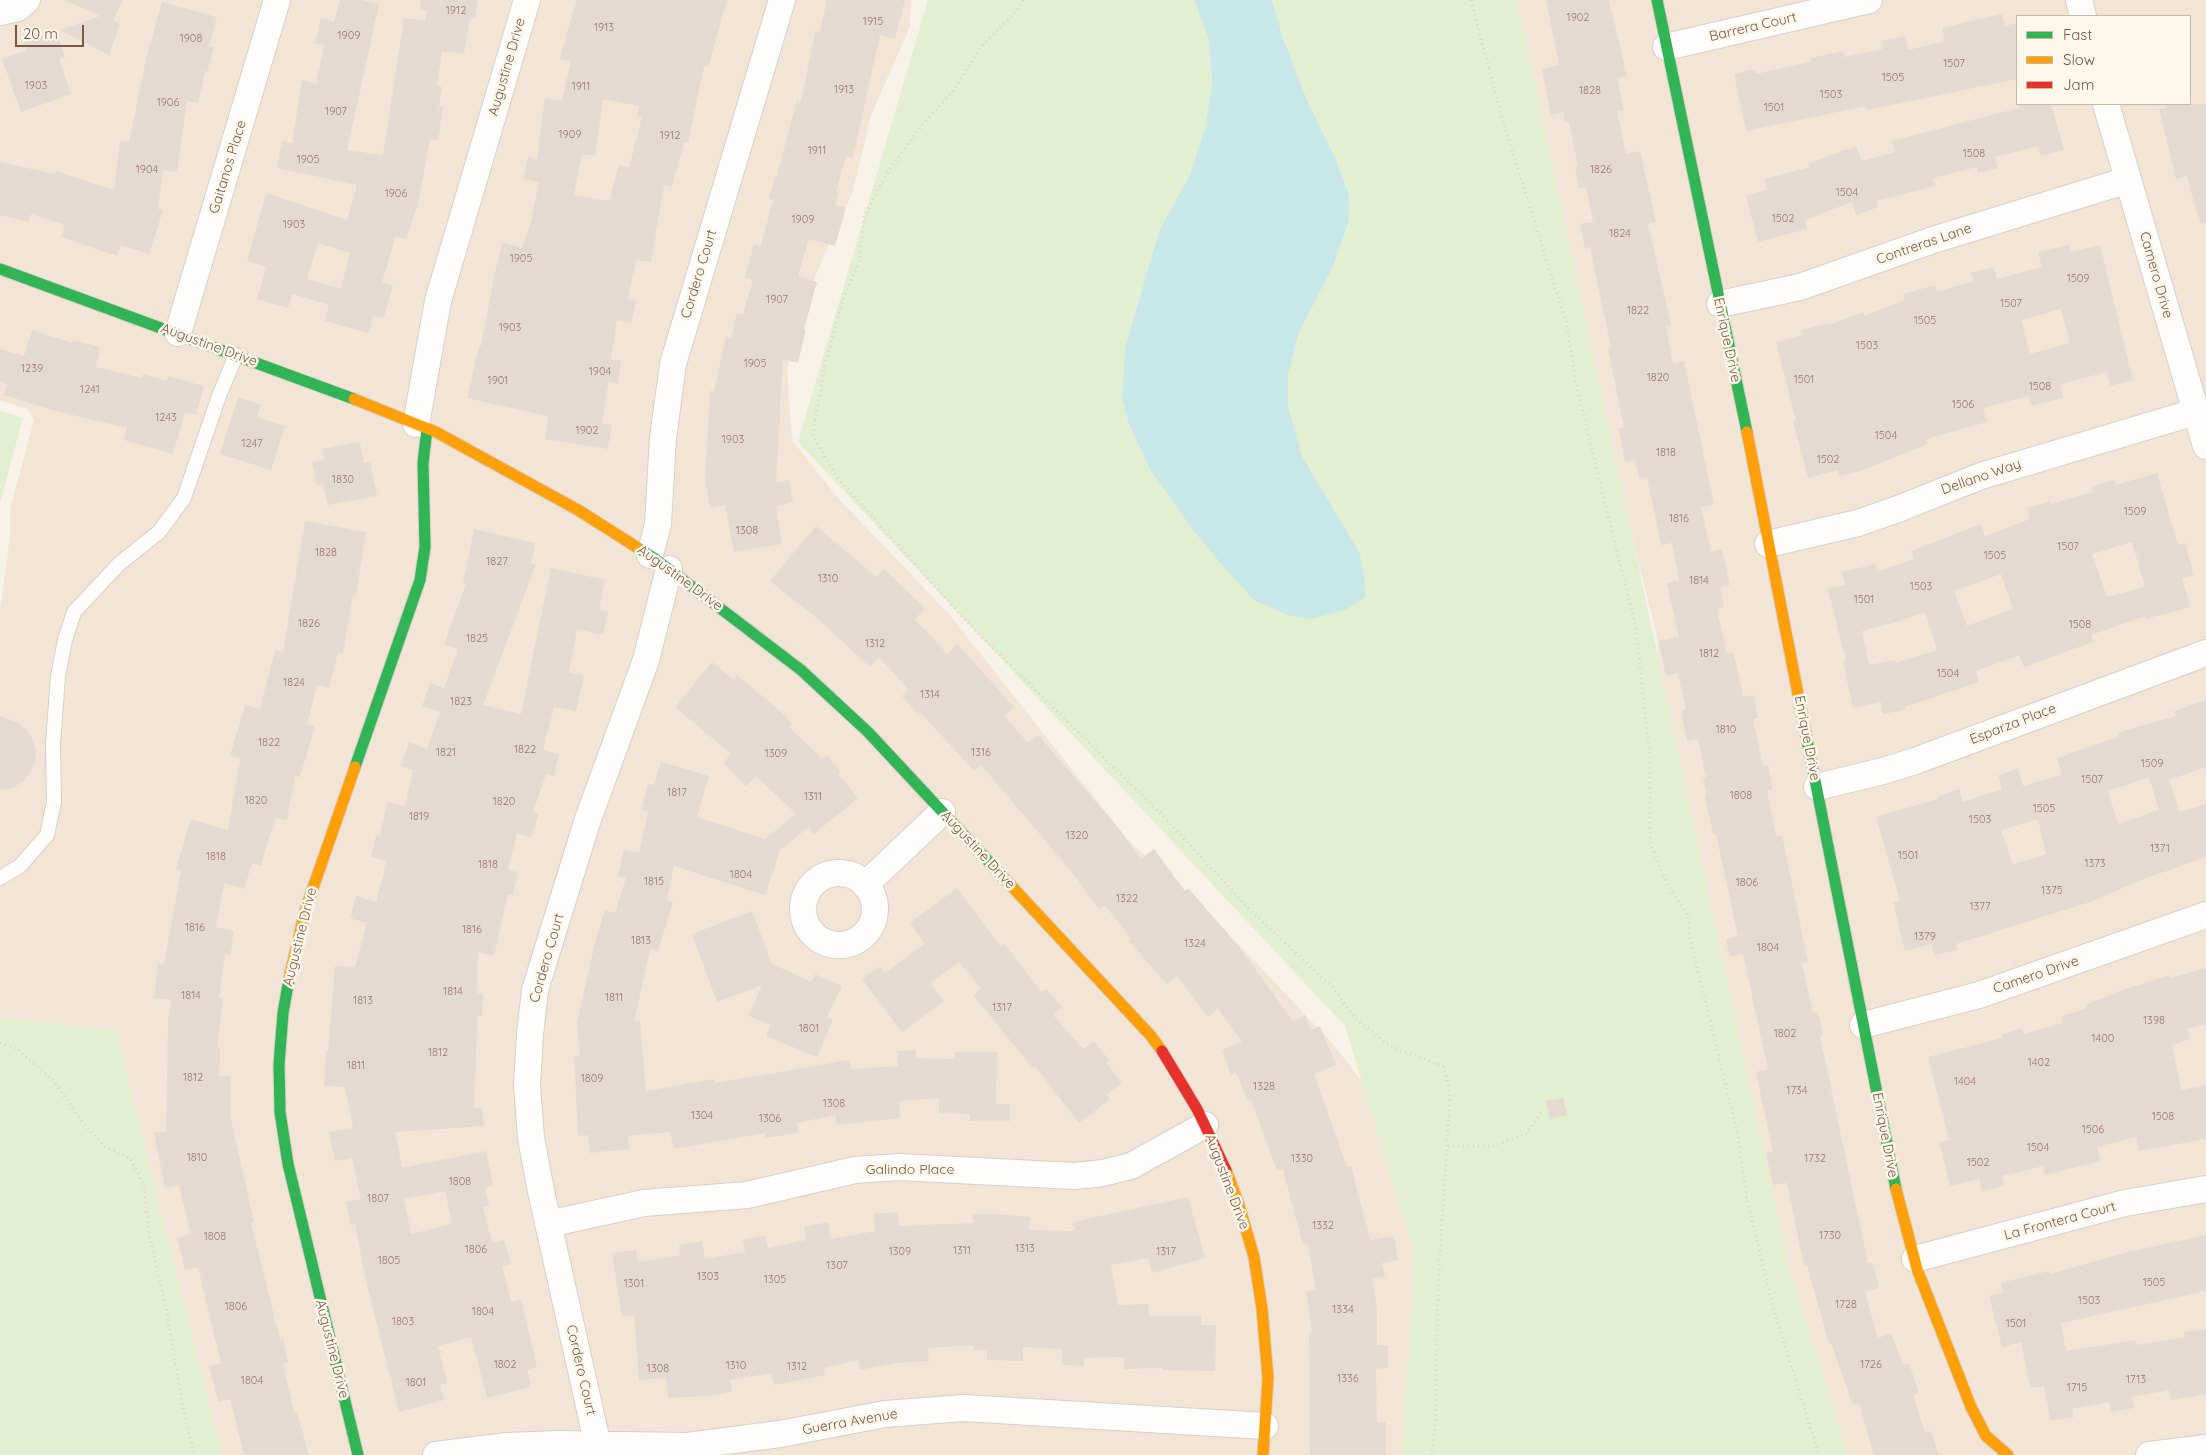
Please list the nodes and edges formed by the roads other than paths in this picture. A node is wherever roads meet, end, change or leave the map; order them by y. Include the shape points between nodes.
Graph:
1 (27, 0) edge
2 (277, 0) edge
3 (527, 0) edge
4 (782, 0) edge
5 (1657, 0) edge
6 (1869, 0) edge
7 (2079, 0) edge
8 (0, 12) edge
9 (2083, 15) edge
10 (1666, 47) junction
11 (2106, 105) edge
12 (2128, 180) junction
13 (0, 269) edge
14 (1720, 304) junction
15 (178, 333) junction
16 (236, 355) junction
17 (2196, 412) junction
18 (422, 426) junction
19 (2206, 446) edge
20 (1768, 544) junction
21 (660, 562) junction
22 (2206, 653) edge
23 (1817, 787) junction
24 (942, 812) junction
25 (0, 878) edge
26 (865, 885) dead end
27 (2206, 915) edge
28 (1864, 1025) junction
29 (1205, 1125) junction
30 (2206, 1189) edge
31 (548, 1224) junction
32 (1915, 1259) junction
33 (1265, 1426) junction
34 (598, 1446) junction
35 (2206, 1448) edge
36 (358, 1455) edge
37 (436, 1455) edge
38 (1263, 1455) edge
39 (2008, 1455) edge
40 (2148, 1455) edge

1 - 8 street via 18,8
2 - 15 street, Gaitanos Place
3 - 18 street, Augustine Drive via 438,302
4 - 21 street, Cordero Court via 673,364 662,438 658,524
5 - 10 street, Enrique Drive
6 - 10 street, Barrera Court
7 - 9 street
10 - 14 street, Enrique Drive
11 - 12 street, Camero Drive
12 - 14 street, Contreras Lane via 1933,240 1800,287
12 - 17 street, Camero Drive
13 - 15 street, Augustine Drive
14 - 20 street, Enrique Drive
15 - 16 street, Augustine Drive
16 - 18 street, Augustine Drive
16 - 25 lane via 184,498 159,532 119,564 74,612 58,676 53,744 54,802 47,835 20,866
17 - 19 street, Camero Drive
17 - 20 street, Dellano Way via 1981,476 1858,522
18 - 21 street, Augustine Drive via 578,510
18 - 36 street, Augustine Drive via 425,548 420,580 305,911 283,1013 279,1064 280,1112 291,1181
20 - 23 street, Enrique Drive
21 - 24 street, Augustine Drive via 801,670 868,732
21 - 31 street, Cordero Court via 646,660 587,822 535,990 527,1085 531,1138
22 - 23 street, Esparza Place via 1915,761
23 - 28 street, Enrique Drive
24 - 26 street
24 - 29 street, Augustine Drive via 1151,1036 1173,1066
27 - 28 street, Camero Drive via 1979,995
28 - 32 street, Enrique Drive via 1901,1214
29 - 31 street, Galindo Place via 1130,1166 1103,1173 1074,1176 900,1167 855,1170 747,1195 644,1203
29 - 33 street, Augustine Drive via 1238,1202 1254,1257 1268,1378
30 - 32 street, La Frontera Court via 2125,1203
31 - 34 street, Cordero Court
32 - 39 street, Enrique Drive via 1971,1407 1986,1436
33 - 34 street, Guerra Avenue via 964,1408 885,1414 735,1441 687,1446
33 - 38 street, Augustine Drive
34 - 37 street, Guerra Avenue via 516,1446
35 - 40 street

